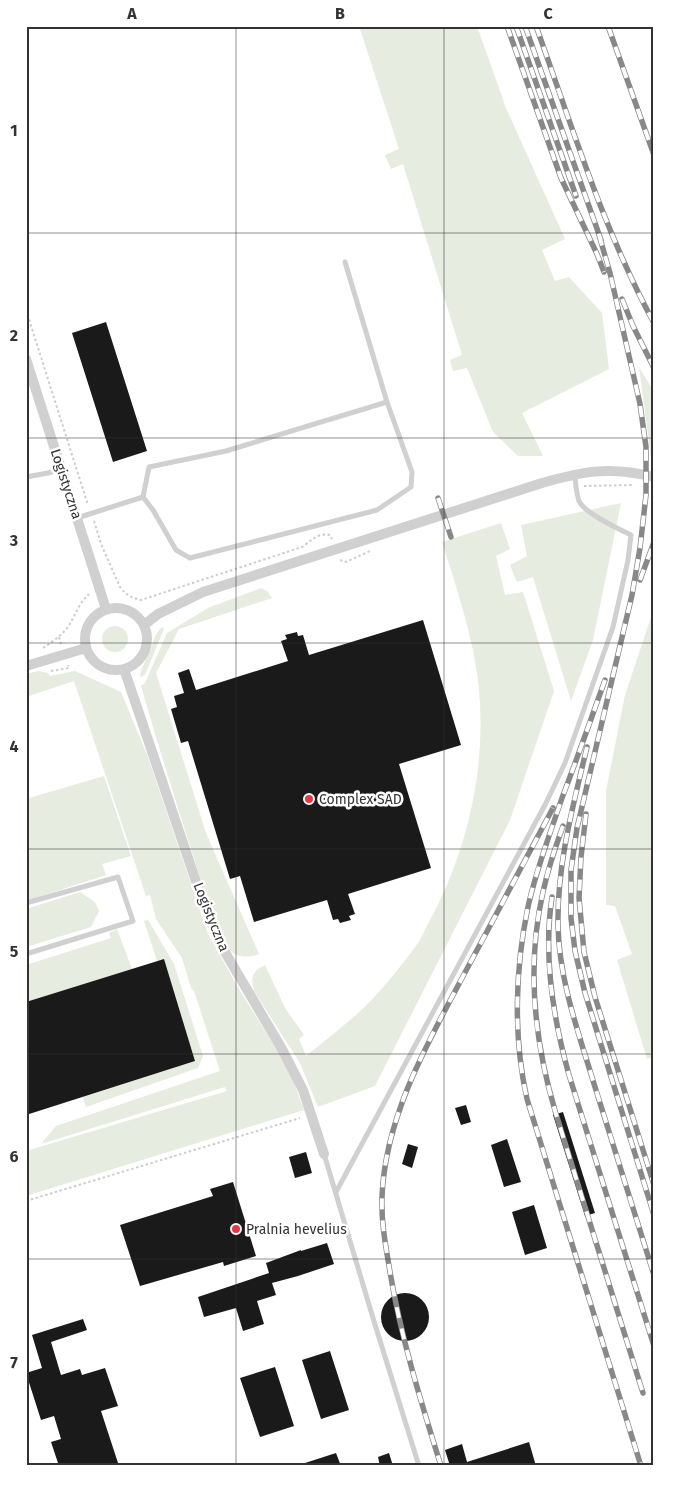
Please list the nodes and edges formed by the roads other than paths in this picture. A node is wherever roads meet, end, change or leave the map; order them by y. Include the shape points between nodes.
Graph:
1 (345, 262) dead end
2 (26, 359) edge
3 (387, 402) junction
4 (61, 469) junction
5 (574, 474) junction
6 (26, 477) edge
7 (654, 477) edge
8 (143, 497) junction
9 (77, 518) junction
10 (106, 609) junction
11 (144, 625) junction
12 (86, 648) junction
13 (26, 666) edge
14 (124, 669) junction
15 (26, 903) edge
16 (26, 954) edge
17 (324, 1154) joint
18 (336, 1192) junction
19 (419, 1466) edge

1 - 3 lane
2 - 4 street, Logistyczna
3 - 8 lane via 226,451 149,467
3 - 8 lane via 412,472 411,486 377,510 190,558 176,550
4 - 6 lane
4 - 9 street, Logistyczna
5 - 7 street via 614,470
5 - 11 street via 202,592 158,614
5 - 18 lane via 579,502 601,519 631,535 613,627 565,763 546,803
8 - 9 lane
9 - 10 street, Logistyczna
10 - 11 street via 126,609
10 - 12 street via 95,616 86,629
11 - 14 street via 142,656
12 - 13 street
12 - 14 street via 99,665 114,670
14 - 17 street, Logistyczna via 219,942 303,1090
15 - 16 lane via 118,877 133,922
17 - 18 lane
18 - 19 lane

